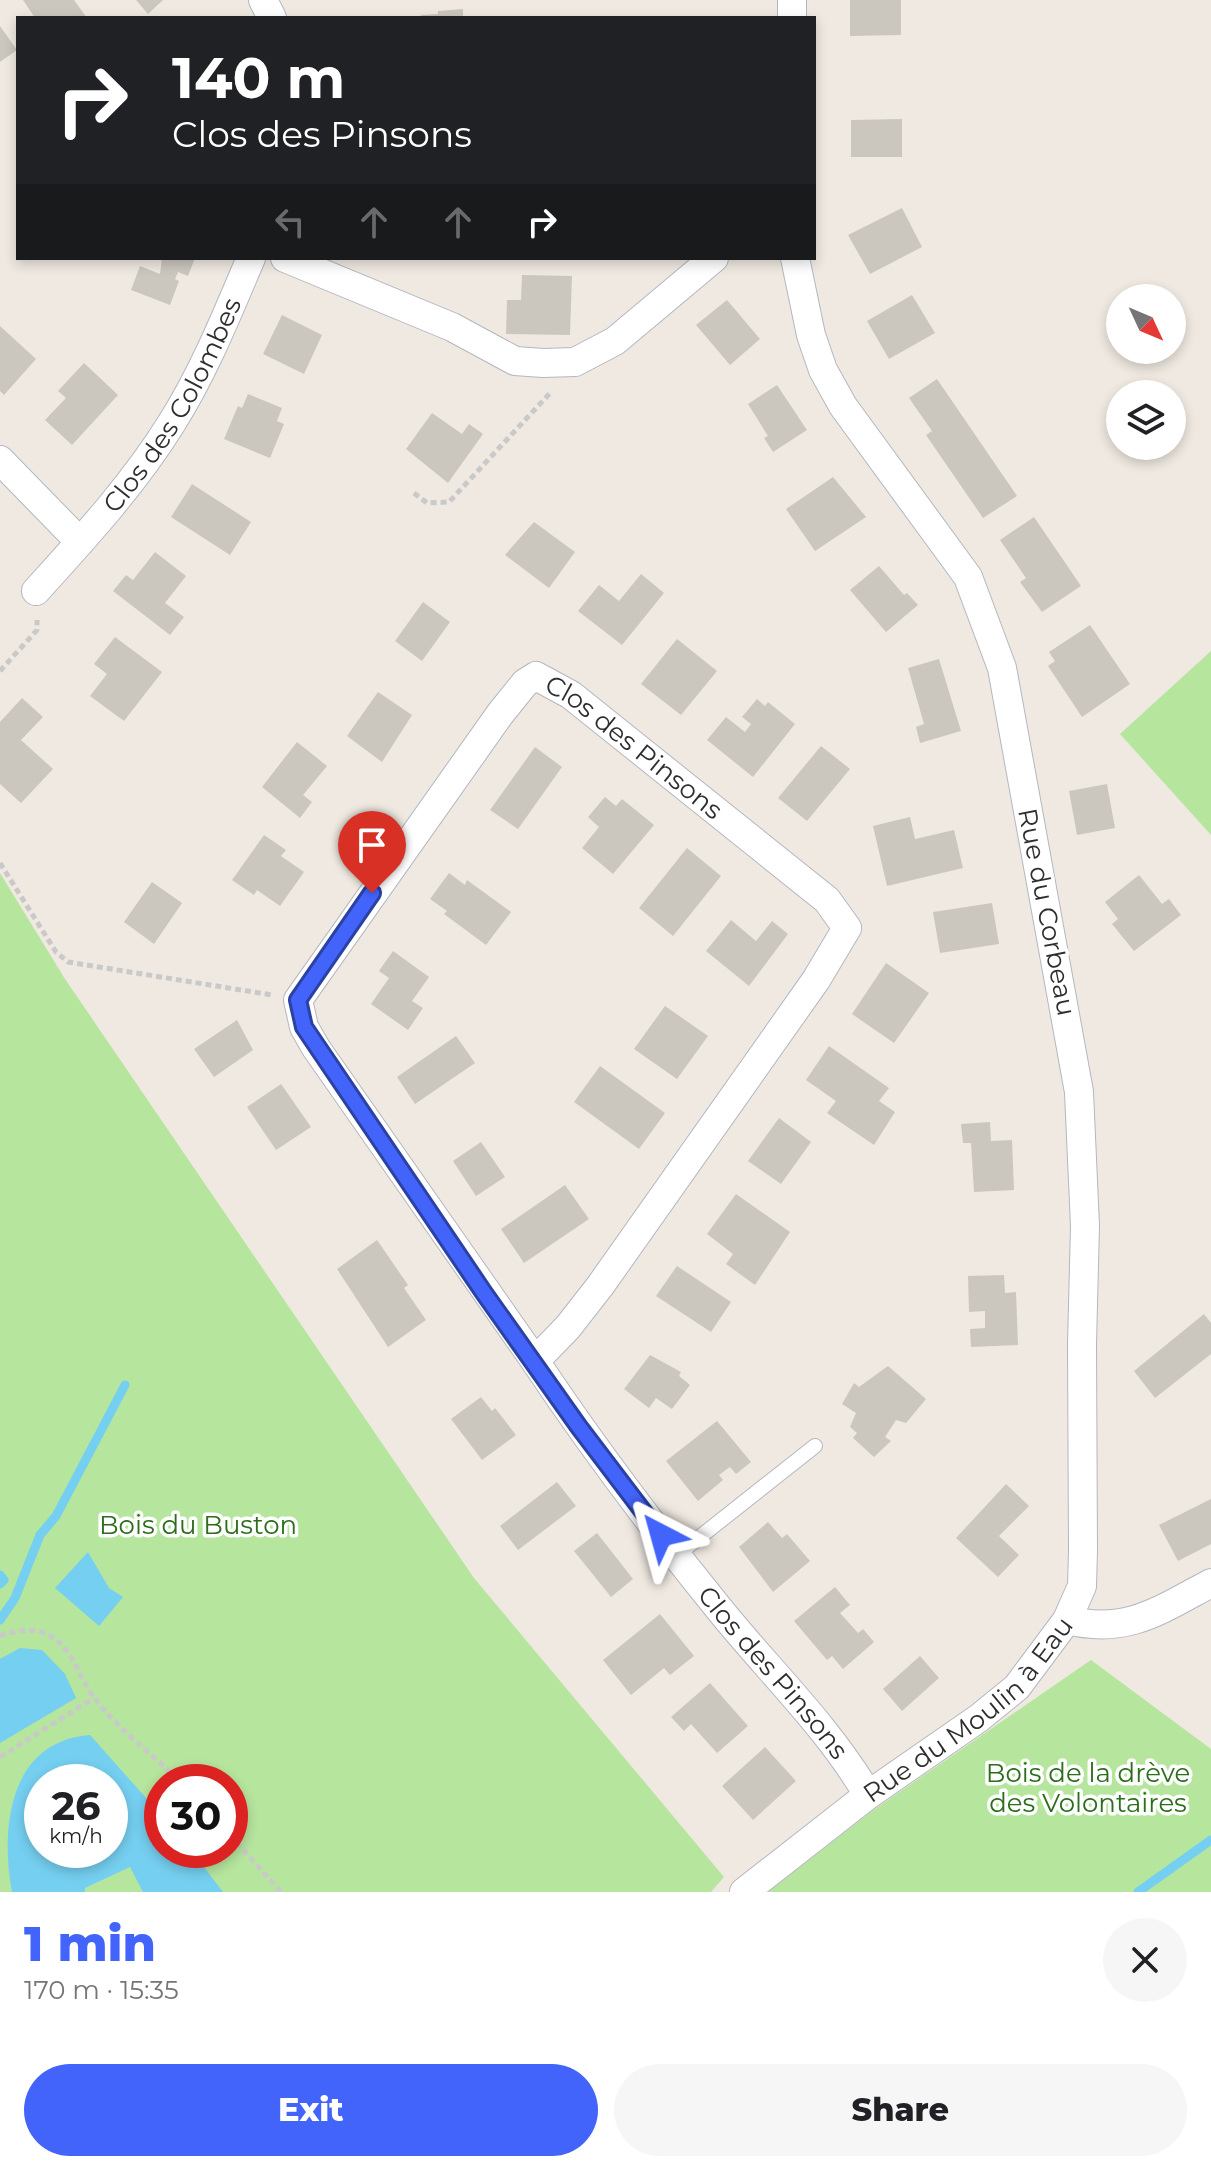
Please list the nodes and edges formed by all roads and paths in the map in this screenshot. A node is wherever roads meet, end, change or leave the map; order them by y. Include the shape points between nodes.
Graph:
1 (250, 260) edge
2 (290, 260) edge
3 (712, 260) edge
4 (795, 260) edge
5 (575, 362) junction
6 (0, 460) edge
7 (414, 493) dead end
8 (80, 542) junction
9 (36, 591) joint
10 (0, 671) edge
11 (0, 863) edge
12 (298, 1000) junction
13 (535, 1361) junction
14 (815, 1446) dead end
15 (677, 1555) junction
16 (1211, 1583) edge
17 (1067, 1620) junction
18 (0, 1636) edge
19 (94, 1698) junction
20 (0, 1757) edge
21 (162, 1764) edge
22 (868, 1795) junction
23 (248, 1855) edge
24 (281, 1892) edge
25 (744, 1892) edge

1 - 8 street, Clos des Colombes via 172,423 134,479
2 - 5 street via 452,327 515,361
3 - 5 street via 615,341
4 - 17 street, Rue du Corbeau via 823,370 843,406 968,577 1002,668 1015,731 1075,1065 1083,1153 1082,1586
5 - 7 path via 449,502 427,503
6 - 8 street
8 - 9 street, Clos des Colombes
9 - 10 path via 37,630
11 - 12 path via 56,952 68,962
12 - 13 street, Clos des Pinsons via 316,1048
12 - 13 street, Clos des Pinsons via 500,714 536,676 583,705 842,917 847,928 843,938 816,980 600,1286
13 - 15 street, Clos des Pinsons
14 - 15 lane
15 - 22 street, Clos des Pinsons via 816,1723
16 - 17 street, Rue du Moulin à Eau via 1129,1623 1109,1627
17 - 22 street, Rue du Moulin à Eau via 999,1704
18 - 19 path via 46,1633 84,1676
19 - 20 path
19 - 21 path
22 - 25 street, Rue du Moulin à Eau
23 - 24 path

